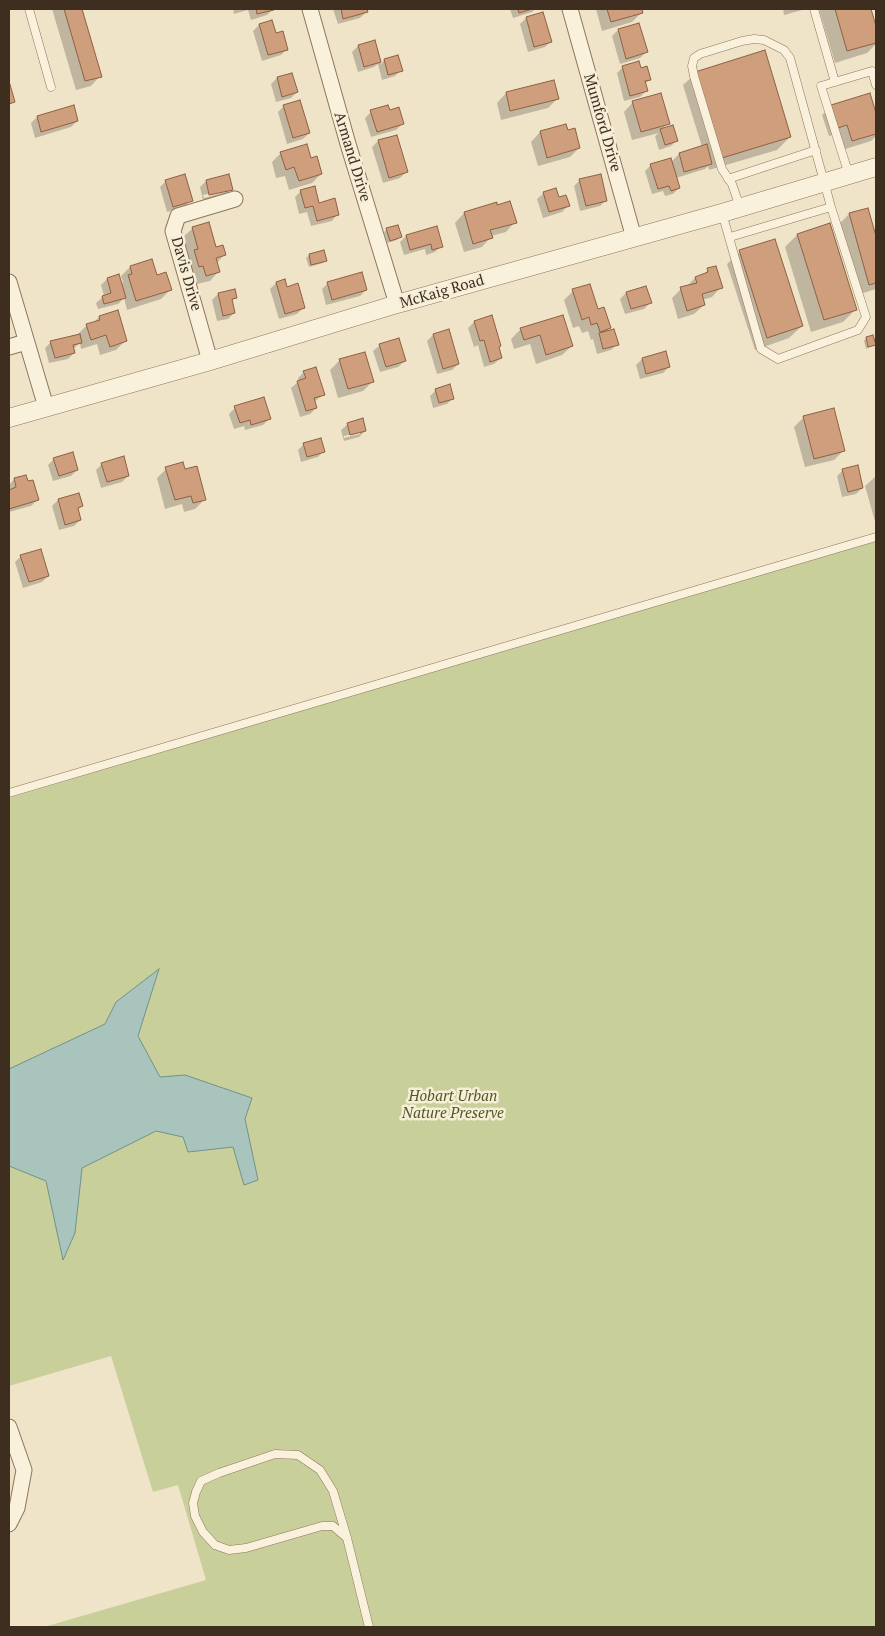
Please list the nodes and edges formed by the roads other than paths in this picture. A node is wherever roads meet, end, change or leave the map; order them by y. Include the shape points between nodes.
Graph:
1 (29, 9) edge
2 (310, 9) edge
3 (570, 9) edge
4 (814, 9) edge
5 (835, 82) junction
6 (876, 86) edge
7 (51, 87) dead end
8 (816, 150) junction
9 (876, 167) edge
10 (849, 175) junction
11 (728, 179) junction
12 (824, 182) junction
13 (235, 199) dead end
14 (831, 207) junction
15 (740, 208) junction
16 (722, 213) junction
17 (730, 237) junction
18 (634, 238) junction
19 (9, 282) edge
20 (397, 304) junction
21 (26, 342) junction
22 (9, 347) edge
23 (210, 361) junction
24 (46, 407) junction
25 (9, 418) edge
26 (876, 537) edge
27 (9, 793) edge
28 (9, 1427) edge
29 (9, 1524) edge
30 (347, 1538) junction
31 (369, 1627) edge

1 - 7 lane
2 - 20 street, Armand Drive
3 - 18 street, Mumford Drive
4 - 5 lane
5 - 6 lane via 872,71
5 - 10 lane via 821,86
8 - 11 lane
8 - 11 lane via 790,58 784,50 754,38 700,54 694,58 694,76 722,169
8 - 12 lane
9 - 10 street, McKaig Road
10 - 12 street, McKaig Road
11 - 15 lane
12 - 14 lane
12 - 15 street, McKaig Road
13 - 23 street, Davis Drive via 178,216 173,231
14 - 17 lane
14 - 17 lane via 866,317 858,330 778,359 761,349
15 - 16 street, McKaig Road
16 - 17 lane
16 - 18 street, McKaig Road
18 - 20 street, McKaig Road
19 - 21 street
20 - 23 street, McKaig Road
21 - 22 street
21 - 24 street
23 - 24 street, McKaig Road
24 - 25 street, McKaig Road
26 - 27 lane
28 - 29 street via 24,1470 17,1508
30 - 30 lane via 333,1491 320,1470 298,1455 275,1454 219,1473 201,1481 196,1492 195,1516 203,1532 215,1545 229,1550 322,1526 332,1526
30 - 31 lane

